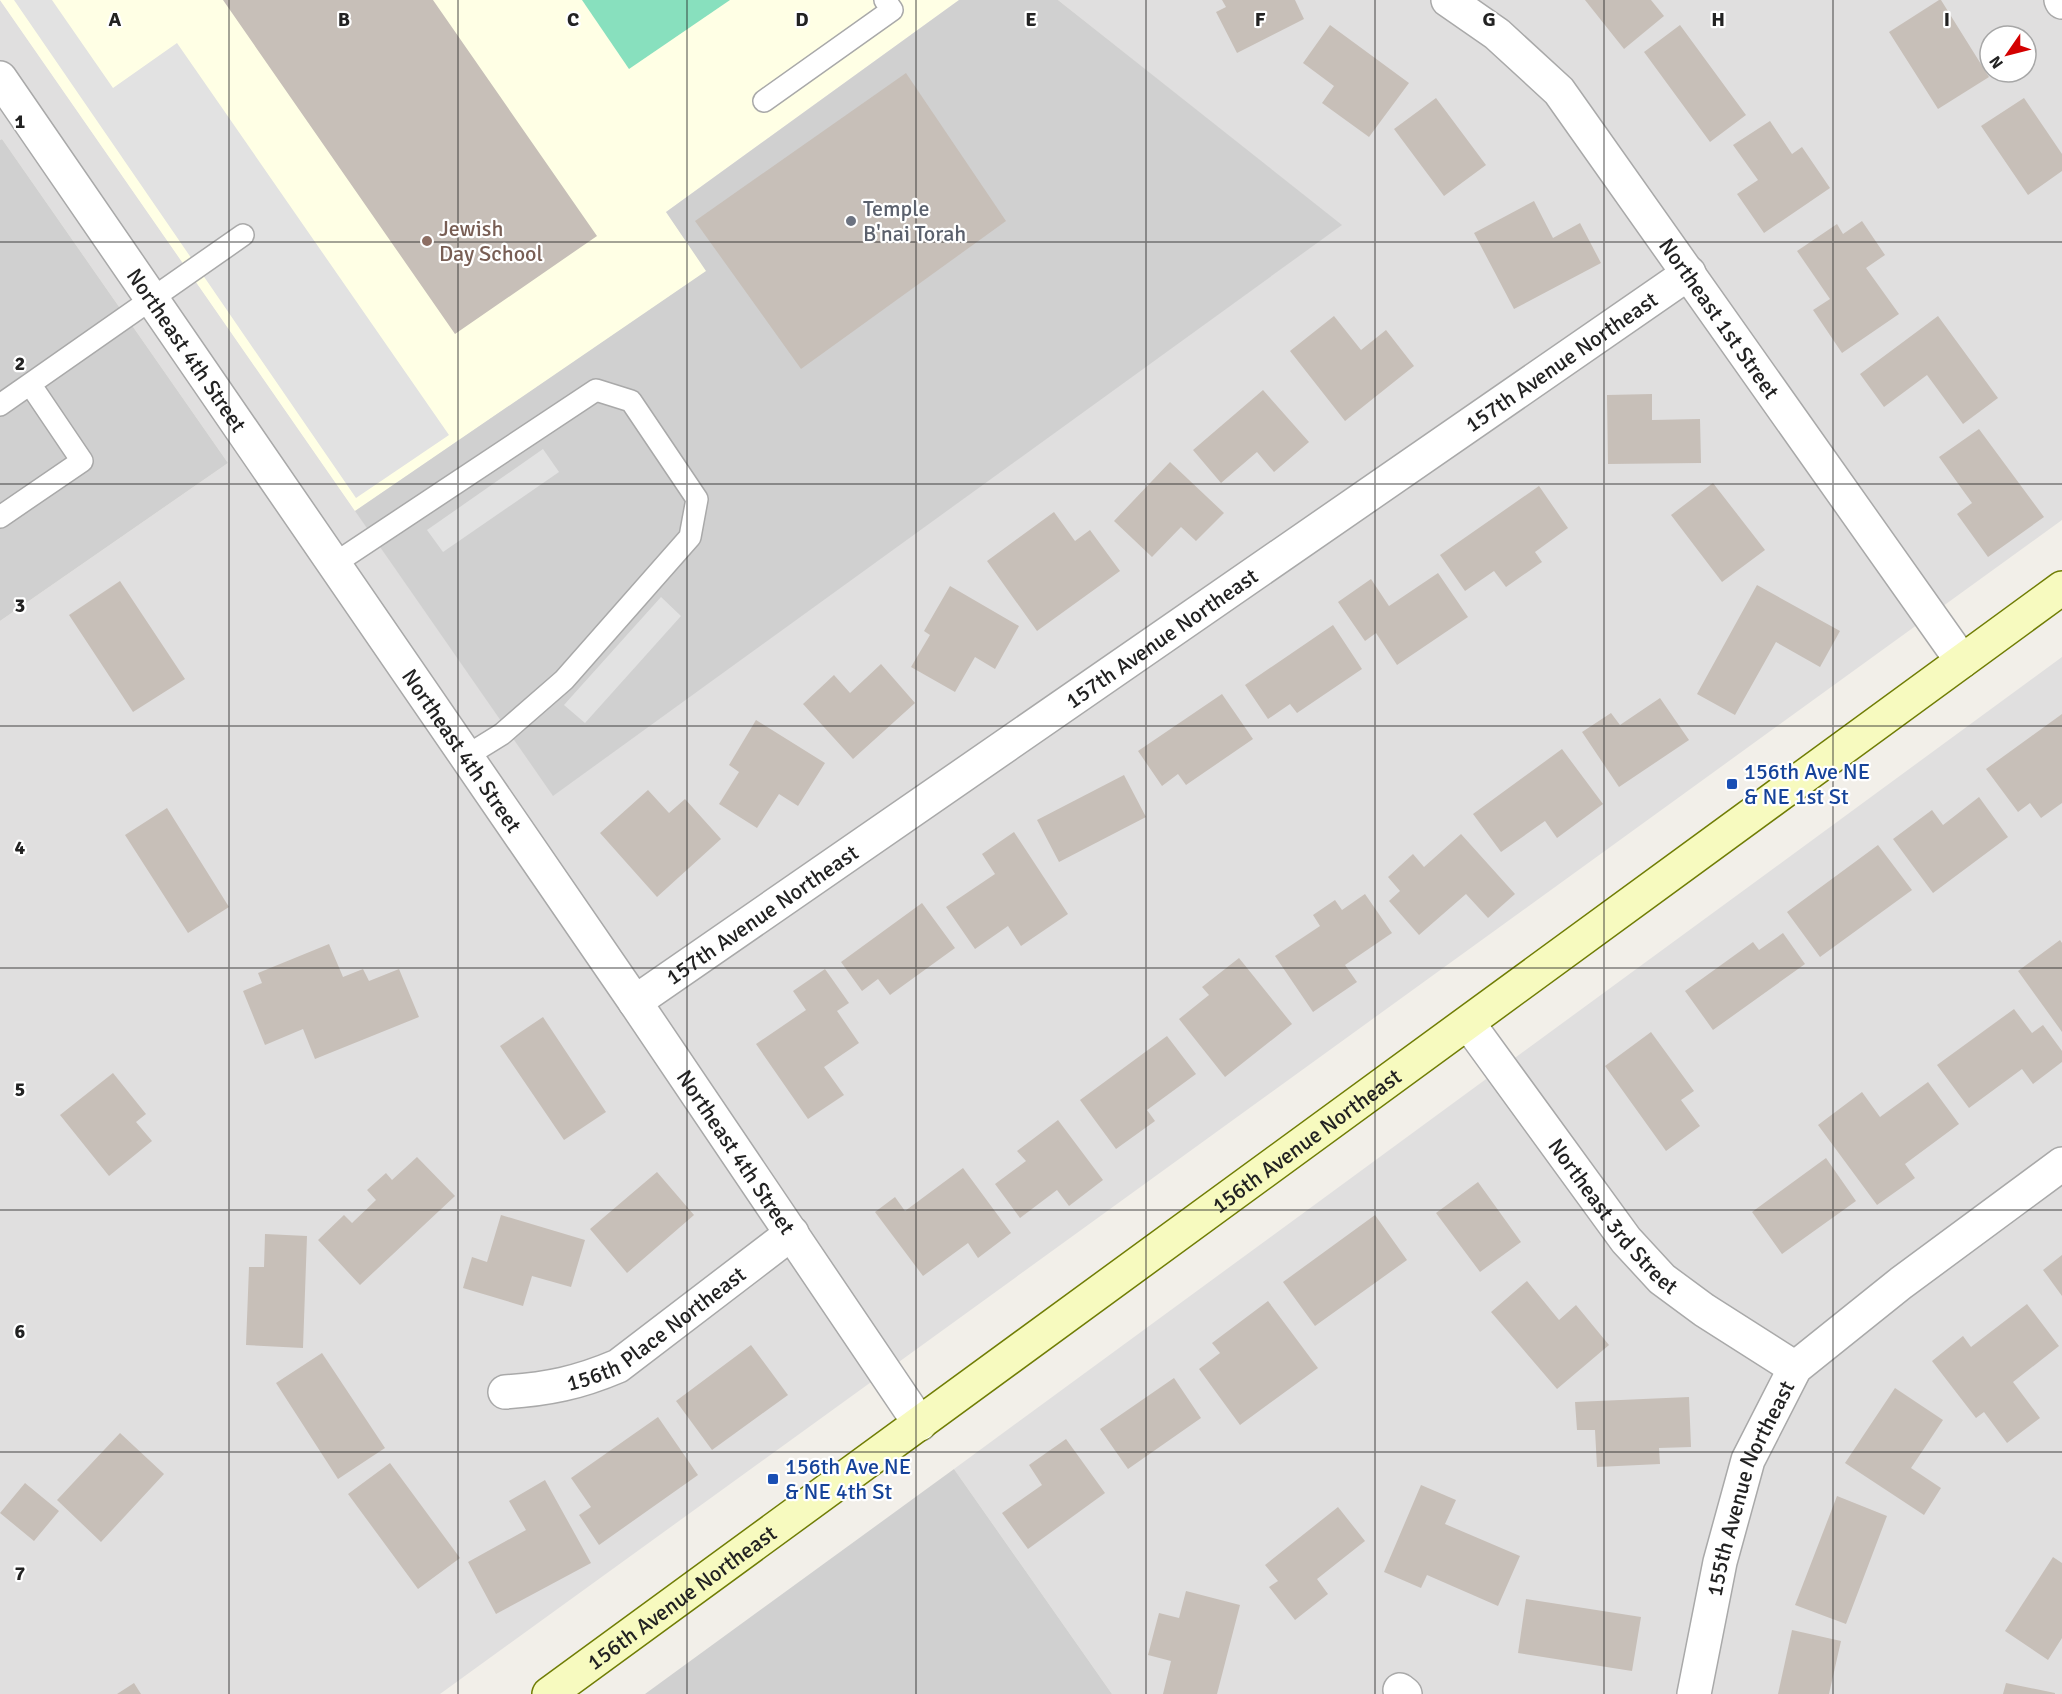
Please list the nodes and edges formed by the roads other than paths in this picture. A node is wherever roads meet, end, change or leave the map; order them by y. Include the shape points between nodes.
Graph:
1 (885, 0) edge
2 (1448, 0) edge
3 (0, 78) edge
4 (764, 100) dead end
5 (243, 235) dead end
6 (1689, 273) junction
7 (152, 300) junction
8 (30, 384) junction
9 (0, 405) edge
10 (0, 517) edge
11 (334, 564) junction
12 (2062, 588) edge
13 (1962, 661) junction
14 (465, 757) junction
15 (635, 1002) junction
16 (1468, 1023) junction
17 (2062, 1164) edge
18 (792, 1233) junction
19 (1795, 1368) junction
20 (505, 1392) dead end
21 (921, 1424) junction
22 (549, 1694) edge
23 (1694, 1694) edge

1 - 4 lane via 892,10
2 - 6 street, Northeast 1st Street via 1497,34 1559,91
3 - 7 street, Northeast 4th Street
5 - 7 lane
6 - 13 street, Northeast 1st Street
6 - 15 street, 157th Avenue Northeast
7 - 8 lane
7 - 11 street, Northeast 4th Street
8 - 9 lane
8 - 10 lane via 82,461
11 - 14 street, Northeast 4th Street
11 - 14 lane via 596,390 631,401 697,499 690,537 564,680 502,734
12 - 13 street, 156th Avenue Northeast
13 - 16 street, 156th Avenue Northeast
14 - 15 street, Northeast 4th Street
15 - 18 street, Northeast 4th Street
16 - 19 street, Northeast 3rd Street via 1626,1240 1662,1279
16 - 21 street, 156th Avenue Northeast
17 - 19 street, 155th Avenue Northeast via 1901,1283
18 - 20 street, 156th Place Northeast via 618,1366 548,1389
18 - 21 street, Northeast 4th Street
19 - 23 street, 155th Avenue Northeast via 1748,1460 1720,1562
21 - 22 street, 156th Avenue Northeast

